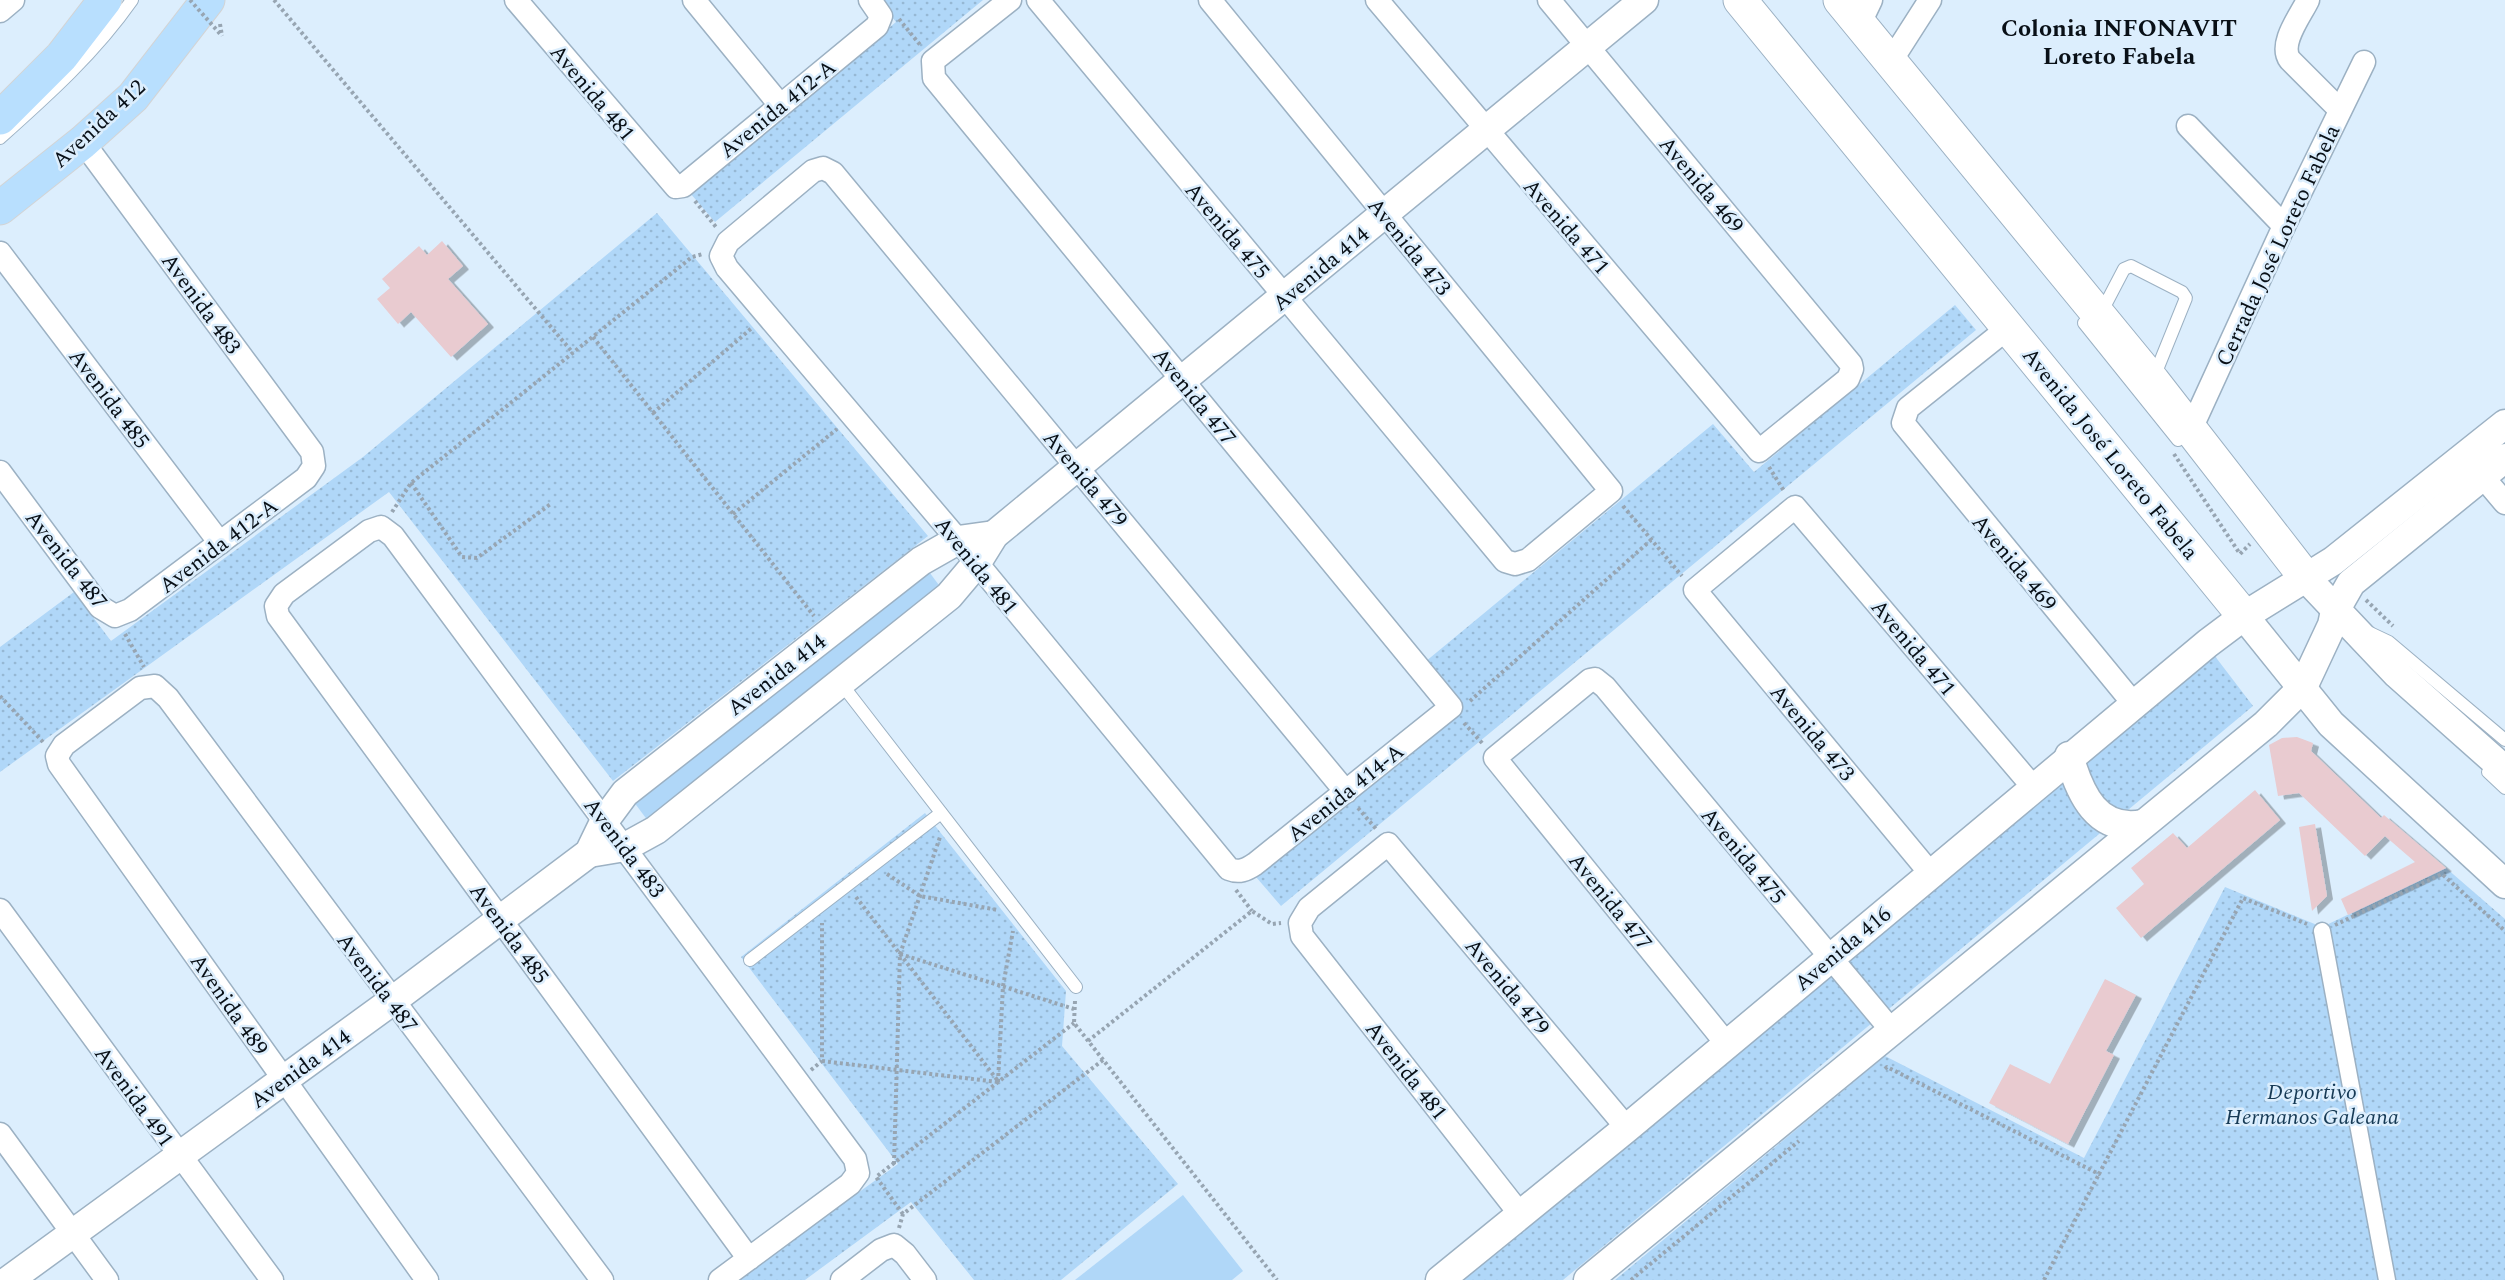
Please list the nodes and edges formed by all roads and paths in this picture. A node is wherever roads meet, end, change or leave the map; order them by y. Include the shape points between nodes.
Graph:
1 (13, 0) edge
2 (132, 0) edge
3 (190, 0) edge
4 (208, 0) edge
5 (274, 0) edge
6 (516, 0) edge
7 (694, 0) edge
8 (870, 0) edge
9 (1010, 0) edge
10 (1038, 0) edge
11 (1210, 0) edge
12 (1377, 0) edge
13 (1549, 0) edge
14 (1644, 0) edge
15 (1740, 0) edge
16 (1930, 0) edge
17 (2308, 0) edge
18 (97, 4) edge
19 (1857, 8) edge
20 (0, 11) edge
21 (881, 20) junction
22 (222, 36) dead end
23 (1587, 47) junction
24 (933, 61) junction
25 (2364, 62) dead end
26 (1894, 76) junction
27 (780, 105) junction
28 (2340, 110) junction
29 (0, 118) edge
30 (2188, 126) dead end
31 (1485, 131) junction
32 (0, 138) edge
33 (83, 142) junction
34 (677, 185) junction
35 (0, 208) edge
36 (1384, 215) junction
37 (2284, 226) junction
38 (724, 249) junction
39 (0, 253) edge
40 (692, 257) dead end
41 (1284, 298) junction
42 (767, 315) junction
43 (2088, 315) junction
44 (2008, 328) junction
45 (593, 337) junction
46 (573, 353) junction
47 (1183, 381) junction
48 (2153, 381) junction
49 (653, 412) junction
50 (853, 416) junction
51 (2501, 433) edge
52 (2183, 444) junction
53 (1759, 451) junction
54 (2505, 458) edge
55 (314, 466) joint
56 (1078, 468) junction
57 (0, 472) edge
58 (2483, 477) junction
59 (411, 483) junction
60 (1611, 491) junction
61 (2440, 493) junction
62 (552, 503) dead end
63 (2505, 503) edge
64 (1795, 507) junction
65 (733, 514) junction
66 (381, 527) junction
67 (994, 535) junction
68 (958, 540) junction
69 (1651, 540) junction
70 (220, 543) junction
71 (2240, 554) dead end
72 (976, 564) junction
73 (2298, 583) junction
74 (1695, 590) junction
75 (115, 616) junction
76 (2244, 616) junction
77 (2335, 621) junction
78 (827, 633) junction
79 (2356, 650) dead end
80 (840, 682) junction
81 (155, 686) junction
82 (2303, 687) junction
83 (0, 696) edge
84 (2133, 703) junction
85 (1453, 710) junction
86 (2505, 740) edge
87 (57, 756) junction
88 (2069, 756) junction
89 (1496, 758) junction
90 (2505, 770) edge
91 (2033, 788) junction
92 (2505, 788) edge
93 (1346, 792) junction
94 (944, 816) junction
95 (605, 820) junction
96 (2143, 824) junction
97 (1388, 844) junction
98 (625, 847) junction
99 (589, 853) junction
100 (873, 865) junction
101 (1236, 872) joint
102 (1931, 874) junction
103 (2505, 884) edge
104 (846, 885) junction
105 (920, 896) junction
106 (822, 904) junction
107 (0, 910) edge
108 (1020, 913) junction
109 (501, 921) junction
110 (1300, 923) junction
111 (2322, 931) junction
112 (2505, 931) edge
113 (900, 954) junction
114 (1829, 959) junction
115 (750, 960) dead end
116 (1003, 986) junction
117 (1076, 987) joint
118 (392, 1001) junction
119 (1074, 1009) junction
120 (1074, 1023) junction
121 (1892, 1031) junction
122 (1088, 1041) junction
123 (1726, 1043) junction
124 (1103, 1060) junction
125 (822, 1061) junction
126 (896, 1069) junction
127 (1878, 1075) dead end
128 (284, 1080) junction
129 (797, 1081) junction
130 (999, 1082) junction
131 (1627, 1128) junction
132 (0, 1134) edge
133 (1805, 1136) dead end
134 (178, 1156) junction
135 (894, 1164) junction
136 (2099, 1174) junction
137 (903, 1214) junction
138 (1520, 1214) junction
139 (73, 1233) junction
140 (894, 1245) junction
141 (749, 1259) junction
142 (9, 1280) edge
143 (107, 1280) edge
144 (272, 1280) edge
145 (427, 1280) edge
146 (602, 1280) edge
147 (720, 1280) edge
148 (842, 1280) edge
149 (925, 1280) edge
150 (1277, 1280) edge
151 (1440, 1280) edge
152 (1588, 1280) edge
153 (1631, 1280) edge
154 (2044, 1280) edge
155 (2387, 1280) edge

1 - 20 street
2 - 32 lane via 114,27 69,76
3 - 22 path, bridge
4 - 33 main road, Avenida 412 via 133,97
5 - 46 path
6 - 34 street, Avenida 481
7 - 27 street
8 - 21 street
9 - 24 street
10 - 41 street, Avenida 475
11 - 36 street, Avenida 473
12 - 31 street, Avenida 471
13 - 23 street, Avenida 469
14 - 23 street, Avenida 414
15 - 44 main road, Avenida José Loreto Fabela
16 - 26 street
17 - 28 street via 2285,52
18 - 29 main road via 62,56
19 - 26 main road
21 - 24 path via 897,16
21 - 27 street, Avenida 412-A
23 - 31 street, Avenida 414
23 - 53 street, Avenida 469 via 1848,358 1852,369 1848,379
24 - 47 street, Avenida 477 via 931,71 939,86
25 - 28 street, Cerrada José Loreto Fabela
26 - 43 main road
27 - 34 street, Avenida 412-A
28 - 37 street, Cerrada José Loreto Fabela
30 - 37 street
31 - 36 street, Avenida 414
31 - 53 street, Avenida 471
33 - 35 main road, Avenida 412
33 - 55 street, Avenida 483 via 312,452
34 - 38 path
36 - 41 street, Avenida 414
36 - 60 street, Avenida 473
37 - 52 street, Cerrada José Loreto Fabela
38 - 42 street, Avenida 481 via 727,268
38 - 56 street, Avenida 479 via 813,171 823,168 833,173
39 - 70 street, Avenida 485
40 - 45 path
41 - 47 street, Avenida 414
41 - 60 street, Avenida 475 via 1505,561 1515,564 1528,560
42 - 49 path
42 - 50 street, Avenida 481
43 - 48 main road
43 - 48 lane via 2124,269 2131,266 2182,292 2186,298
43 - 52 lane
44 - 76 main road, Avenida José Loreto Fabela
44 - 84 street, Avenida 469 via 1908,408 1903,418 1905,428
45 - 46 path
45 - 49 path
46 - 59 path
47 - 56 street, Avenida 414
47 - 85 street, Avenida 477
48 - 52 main road
49 - 65 path
50 - 65 path
50 - 68 street, Avenida 481
51 - 61 street
52 - 71 path
52 - 73 main road
53 - 64 path
54 - 58 street
55 - 70 street, Avenida 412-A via 306,478
56 - 67 street, Avenida 414
56 - 93 street, Avenida 479
57 - 75 street, Avenida 487 via 100,607
58 - 61 street
58 - 63 street
59 - 62 path via 462,557 477,558
59 - 66 path
60 - 69 path
61 - 73 street, Avenida 416
61 - 77 street via 2351,583
64 - 74 street
64 - 91 street, Avenida 471
65 - 78 path
66 - 95 street, Avenida 483 via 393,536
66 - 109 street, Avenida 485 via 369,531 284,594 276,606 278,616
67 - 68 street, Avenida 414
67 - 72 street, Avenida 414
68 - 72 street, Avenida 481
68 - 78 street, Avenida 414 via 921,561
69 - 74 path
69 - 85 path
70 - 75 street, Avenida 412-A via 130,610
72 - 80 street, Avenida 414 via 949,596
72 - 101 street, Avenida 481 via 1222,864
73 - 76 street, Avenida 416
73 - 77 street
74 - 102 street, Avenida 473
75 - 81 path
76 - 82 street, Avenida José Loreto Fabela
76 - 84 street, Avenida 416
77 - 82 street
77 - 86 lane via 2389,642
77 - 90 street
78 - 95 street, Avenida 414 via 625,793
79 - 92 lane
80 - 94 lane
80 - 98 street, Avenida 414 via 656,830
81 - 87 street via 141,688 64,746
81 - 118 street, Avenida 487 via 168,698
82 - 96 street via 2266,724
82 - 103 street, Avenida José Loreto Fabela via 2331,724
83 - 87 path
84 - 88 street, Avenida 416
85 - 89 path
85 - 93 street, Avenida 414-A
87 - 128 street, Avenida 489
88 - 91 street, Avenida 416
88 - 96 street via 2077,784 2089,804 2126,827
89 - 114 street, Avenida 475 via 1595,679
89 - 123 street, Avenida 477
91 - 102 street, Avenida 416
93 - 97 path
93 - 101 street, Avenida 414-A via 1255,864
94 - 100 lane
94 - 105 path
94 - 108 lane
95 - 98 street, Avenida 483
95 - 99 street, Avenida 414
96 - 121 street
97 - 110 street via 1309,908
97 - 131 street, Avenida 479
98 - 99 street, Avenida 414
98 - 129 street, Avenida 483
99 - 109 street, Avenida 414
100 - 104 lane
100 - 105 path
102 - 114 street, Avenida 416
104 - 106 lane
104 - 113 path
105 - 108 path
105 - 113 path
106 - 115 lane
106 - 125 path
107 - 134 street, Avenida 491
108 - 116 path via 1009,943
108 - 117 lane
109 - 118 street, Avenida 414
109 - 141 street, Avenida 485
110 - 122 path via 1272,924 1252,911
110 - 138 street, Avenida 481 via 1302,936
111 - 112 path via 2442,874
111 - 136 path via 2243,898
111 - 155 street
113 - 116 path
113 - 126 path
113 - 130 path
114 - 121 street, Avenida 475
114 - 123 street, Avenida 416
116 - 119 path
116 - 130 path
117 - 119 path
118 - 128 street, Avenida 414
118 - 146 street, Avenida 487
119 - 120 path
120 - 122 path
120 - 130 path
121 - 152 street
122 - 124 path
123 - 131 street, Avenida 416
124 - 137 path
124 - 150 path
125 - 126 path
125 - 129 path
126 - 130 path
126 - 135 path
127 - 136 path via 1887,1067
128 - 134 street, Avenida 414
128 - 145 street, Avenida 489
129 - 141 street, Avenida 483 via 855,1159 858,1173 850,1184
130 - 135 path
131 - 138 street, Avenida 416
132 - 139 street
133 - 153 path
134 - 139 street, Avenida 414
134 - 144 street, Avenida 491
135 - 137 path via 876,1177
136 - 154 path
137 - 140 path
138 - 151 street, Avenida 416
139 - 142 street, Avenida 414
139 - 143 street
140 - 148 street via 881,1250
140 - 149 street
141 - 147 street

